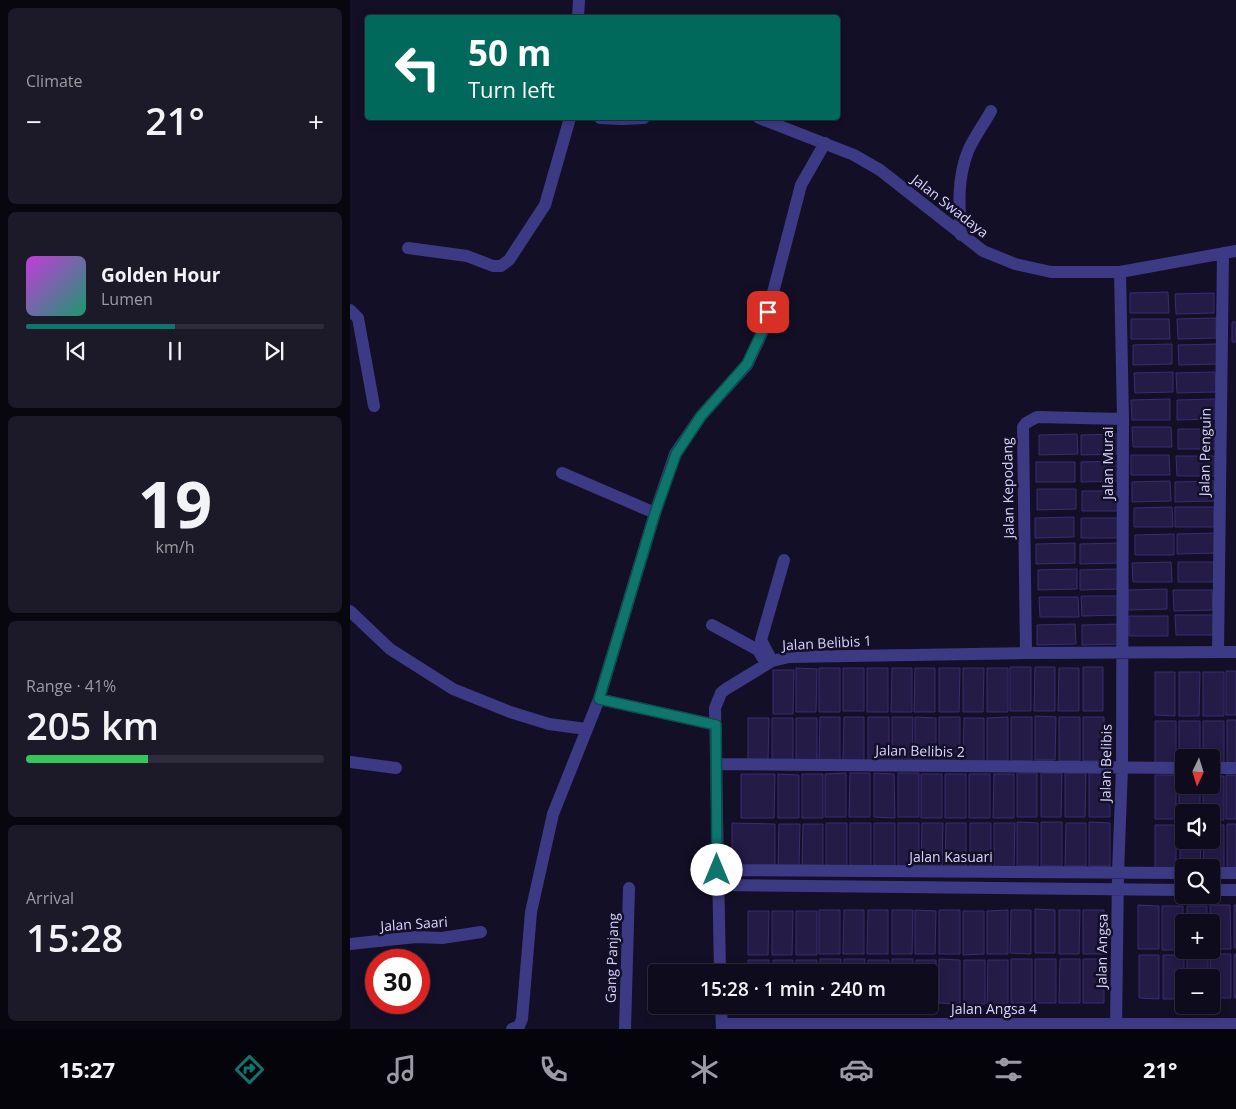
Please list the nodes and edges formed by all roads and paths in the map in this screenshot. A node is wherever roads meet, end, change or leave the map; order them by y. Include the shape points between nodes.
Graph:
1 (579, 0) edge
2 (578, 15) edge
3 (991, 111) dead end
4 (569, 120) edge
5 (764, 120) edge
6 (825, 143) junction
7 (961, 235) junction
8 (408, 248) dead end
9 (1230, 252) edge
10 (1120, 272) junction
11 (350, 310) edge
12 (374, 406) dead end
13 (1123, 419) junction
14 (562, 474) dead end
15 (655, 513) junction
16 (784, 560) dead end
17 (350, 611) edge
18 (712, 625) dead end
19 (1026, 652) junction
20 (1218, 652) junction
21 (1236, 652) edge
22 (1122, 653) junction
23 (769, 663) junction
24 (599, 699) junction
25 (716, 725) junction
26 (586, 729) junction
27 (350, 762) edge
28 (717, 764) junction
29 (396, 768) dead end
30 (1122, 768) junction
31 (1175, 768) edge
32 (1220, 768) edge
33 (1236, 768) edge
34 (717, 870) junction
35 (1118, 873) junction
36 (1175, 873) edge
37 (1220, 873) edge
38 (1236, 873) edge
39 (718, 885) junction
40 (629, 888) dead end
41 (1118, 890) junction
42 (1175, 890) edge
43 (1220, 890) edge
44 (1236, 890) edge
45 (480, 932) dead end
46 (350, 944) edge
47 (720, 964) edge
48 (1236, 1024) edge
49 (722, 1026) edge
50 (1116, 1027) edge
51 (512, 1029) edge
52 (625, 1029) edge

1 - 2 street
3 - 7 street via 968,151 961,175 958,203
4 - 8 street via 545,205 509,260 501,266 493,266 467,256
5 - 6 street, Jalan Swadaya
6 - 7 street, Jalan Swadaya via 880,170
6 - 15 street via 801,185 763,330 747,364 701,416 676,454
7 - 10 street, Jalan Swadaya via 983,251 1015,264 1050,272
9 - 10 street, Jalan Swadaya
9 - 20 street, Jalan Penguin
10 - 13 street, Jalan Murai
11 - 12 street via 358,318
13 - 19 street, Jalan Kepodang via 1037,417 1023,427
13 - 22 street, Jalan Murai
14 - 15 street
15 - 24 street
16 - 23 street via 761,640
17 - 26 street via 390,649 453,689 549,724
18 - 23 street via 758,650
19 - 22 street, Jalan Belibis 1
19 - 23 street, Jalan Belibis 1 via 788,657
20 - 21 street, Jalan Belibis 1
20 - 22 street, Jalan Belibis 1
22 - 30 street, Jalan Belibis
23 - 25 street, Jalan Belibis 1 via 721,693 715,708
24 - 25 street
24 - 26 street
25 - 28 street, Jalan Belibis 1
26 - 51 street via 553,814 531,912 522,1019 519,1026
27 - 29 street
28 - 30 street, Jalan Belibis 2
28 - 34 street, Jalan Belibis 1
30 - 31 street, Jalan Belibis 2
30 - 35 street, Jalan Belibis
32 - 33 street
34 - 35 street, Jalan Kasuari
34 - 39 street, Jalan Belibis 1
35 - 36 street, Jalan Kasuari
35 - 41 street, Jalan Angsa
37 - 38 street
39 - 41 street
39 - 47 street, Jalan Belibis 1
40 - 52 street, Gang Panjang
41 - 42 street
41 - 50 street, Jalan Angsa
43 - 44 street
45 - 46 street, Jalan Saari
48 - 50 street, Jalan Angsa 4
49 - 50 street, Jalan Angsa 4

